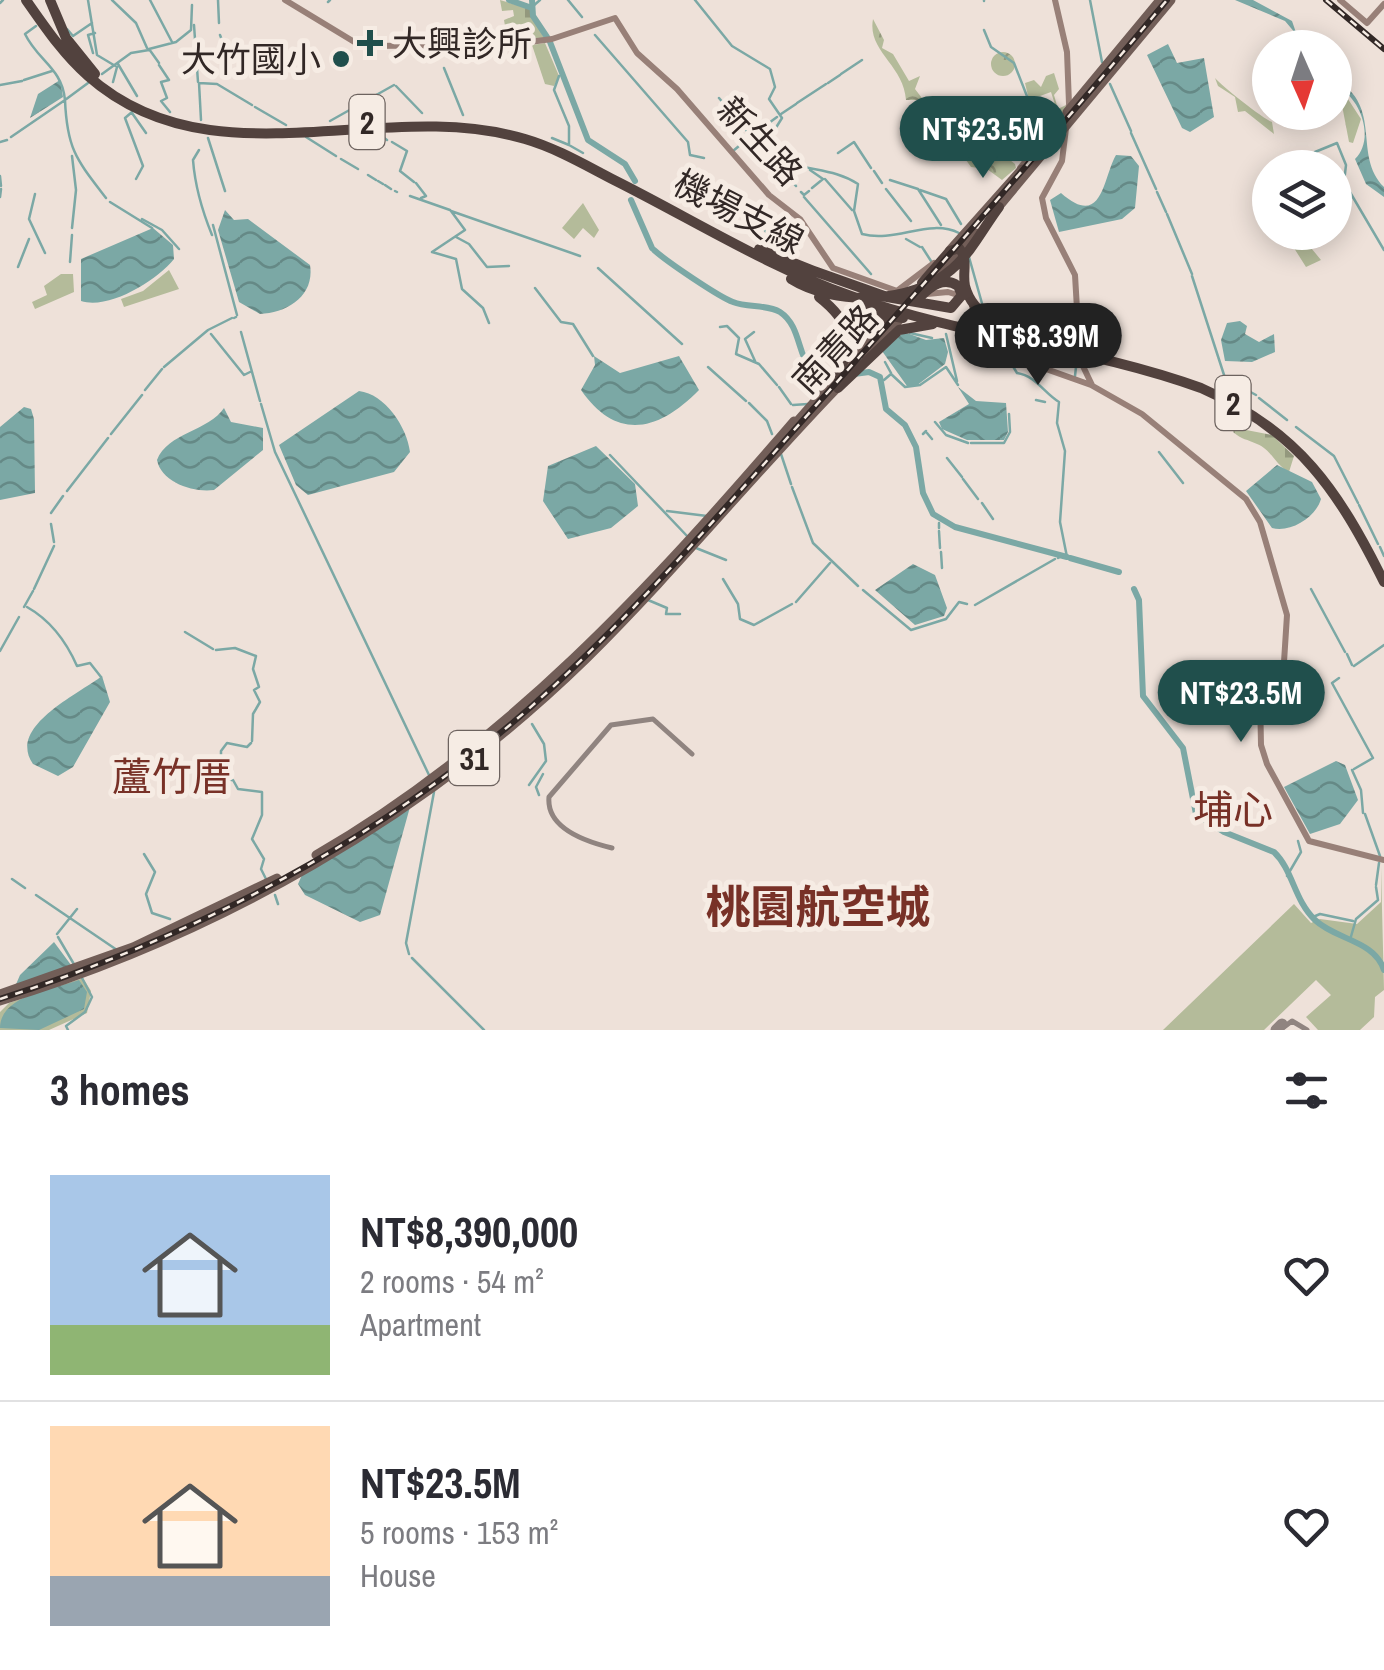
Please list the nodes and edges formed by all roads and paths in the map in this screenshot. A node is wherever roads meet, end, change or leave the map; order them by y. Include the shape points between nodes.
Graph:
1 (23, 0) edge
2 (51, 0) edge
3 (286, 0) edge
4 (1056, 0) edge
5 (1167, 0) edge
6 (1342, 0) edge
7 (1384, 2) edge
8 (1131, 42) junction
9 (103, 82) junction
10 (113, 95) junction
11 (1085, 95) junction
12 (1068, 119) junction
13 (1062, 139) junction
14 (1026, 170) junction
15 (633, 186) junction
16 (1006, 187) junction
17 (1043, 206) junction
18 (999, 208) junction
19 (973, 220) junction
20 (977, 238) junction
21 (743, 247) junction
22 (759, 248) junction
23 (963, 258) junction
24 (933, 267) junction
25 (811, 270) junction
26 (788, 276) junction
27 (909, 291) junction
28 (972, 302) junction
29 (832, 310) dead end
30 (885, 322) junction
31 (938, 325) junction
32 (986, 330) junction
33 (902, 332) dead end
34 (887, 341) junction
35 (1079, 378) junction
36 (834, 380) junction
37 (1091, 384) junction
38 (754, 473) junction
39 (742, 488) junction
40 (671, 560) junction
41 (1384, 572) edge
42 (662, 577) junction
43 (1384, 582) edge
44 (650, 592) junction
45 (582, 659) junction
46 (569, 672) junction
47 (1270, 688) junction
48 (504, 728) junction
49 (354, 837) junction
50 (1384, 861) edge
51 (321, 862) junction
52 (306, 868) junction
53 (197, 923) junction
54 (44, 985) junction
55 (0, 999) edge

1 - 9 highway, 機場支線 / 2
1 - 10 highway, 機場支線 / 2 via 72,60
1 - 10 highway via 80,72
2 - 9 highway via 71,46
3 - 27 main road, 新生路 via 354,46 480,48 548,40 615,18 635,54 680,95 766,196 796,218 828,266 846,278
4 - 11 main road
4 - 12 main road via 1069,72
5 - 8 main road
6 - 7 main road via 1368,23
8 - 11 main road
8 - 11 main road
8 - 12 main road, 31
9 - 15 highway, 機場支線 / 2 via 154,112 224,129 433,118 492,125 560,147
10 - 15 highway, 機場支線 / 2 via 161,119 219,132 471,126 532,141
11 - 12 main road
11 - 12 main road
12 - 13 main road
12 - 14 main road, 31
12 - 16 main road, 31
12 - 17 main road via 1065,160
13 - 14 main road
13 - 17 main road via 1062,162 1045,187
14 - 16 main road, 南青路
14 - 18 main road, 南青路 / 31
14 - 19 main road, 南青路 via 1000,210
15 - 21 highway, 機場支線 / 2
15 - 22 highway, 機場支線 / 2
16 - 19 main road, 南青路
16 - 24 main road, 南青路 / 31
17 - 35 main road via 1074,272
18 - 20 highway
18 - 27 main road, 南青路 / 31
19 - 27 main road, 南青路
20 - 23 highway
20 - 28 highway via 966,268
21 - 26 highway
21 - 32 highway, 機場支線 / 2 via 849,296
22 - 25 highway
22 - 32 highway, 機場支線 / 2 via 851,291
23 - 27 highway
23 - 27 highway via 959,248 950,252
23 - 28 highway
24 - 25 highway via 892,288
24 - 27 main road, 南青路 / 31
25 - 27 highway via 887,297 945,308 960,301 961,290 954,283
26 - 27 highway via 831,297
26 - 36 highway via 824,301 844,326 848,354
27 - 30 main road, 南青路 / 31
27 - 32 main road, 新生路 via 968,300
27 - 36 main road, 南青路 / 31
28 - 32 highway
29 - 36 main road via 848,348
30 - 31 highway via 868,335 851,333 847,323 852,314 870,311
30 - 36 main road, 南青路 / 31
31 - 32 highway
31 - 34 highway via 911,325
32 - 35 main road, 新生路 via 980,346
32 - 41 highway, 2 via 1186,376 1266,416 1296,438 1337,486
32 - 43 highway, 2 via 1186,383 1264,421 1328,484
33 - 34 main road, 31
34 - 36 highway
34 - 39 main road, 31
35 - 37 main road, 新生路
36 - 38 main road, 南青路 / 31
36 - 39 main road, 31
37 - 47 main road via 1179,442 1254,514 1285,612 1283,656
37 - 47 main road via 1166,430 1255,512 1287,615 1286,653
38 - 39 main road, 南青路
38 - 42 main road, 南青路 / 31
38 - 44 main road, 南青路 / 31
39 - 40 main road, 31
39 - 42 main road, 31
40 - 42 main road, 南青路
40 - 46 main road, 31
42 - 44 main road, 南青路
42 - 45 main road, 南青路 / 31
42 - 46 main road, 31
44 - 45 main road, 南青路 / 31
45 - 46 main road, 南青路
45 - 48 main road, 南青路 / 31
46 - 48 main road, 31
47 - 50 main road via 1260,696 1259,743 1306,839
48 - 49 main road, 南青路 / 31
48 - 49 main road, 31
49 - 51 main road, 31
49 - 52 main road, 南青路 / 31
49 - 53 main road, 31
51 - 52 main road, 南青路
51 - 53 main road, 31
52 - 53 main road, 南青路 / 31
53 - 54 main road, 31
53 - 54 main road, 南青路 / 31 via 125,958
54 - 55 main road, 南青路 / 31

